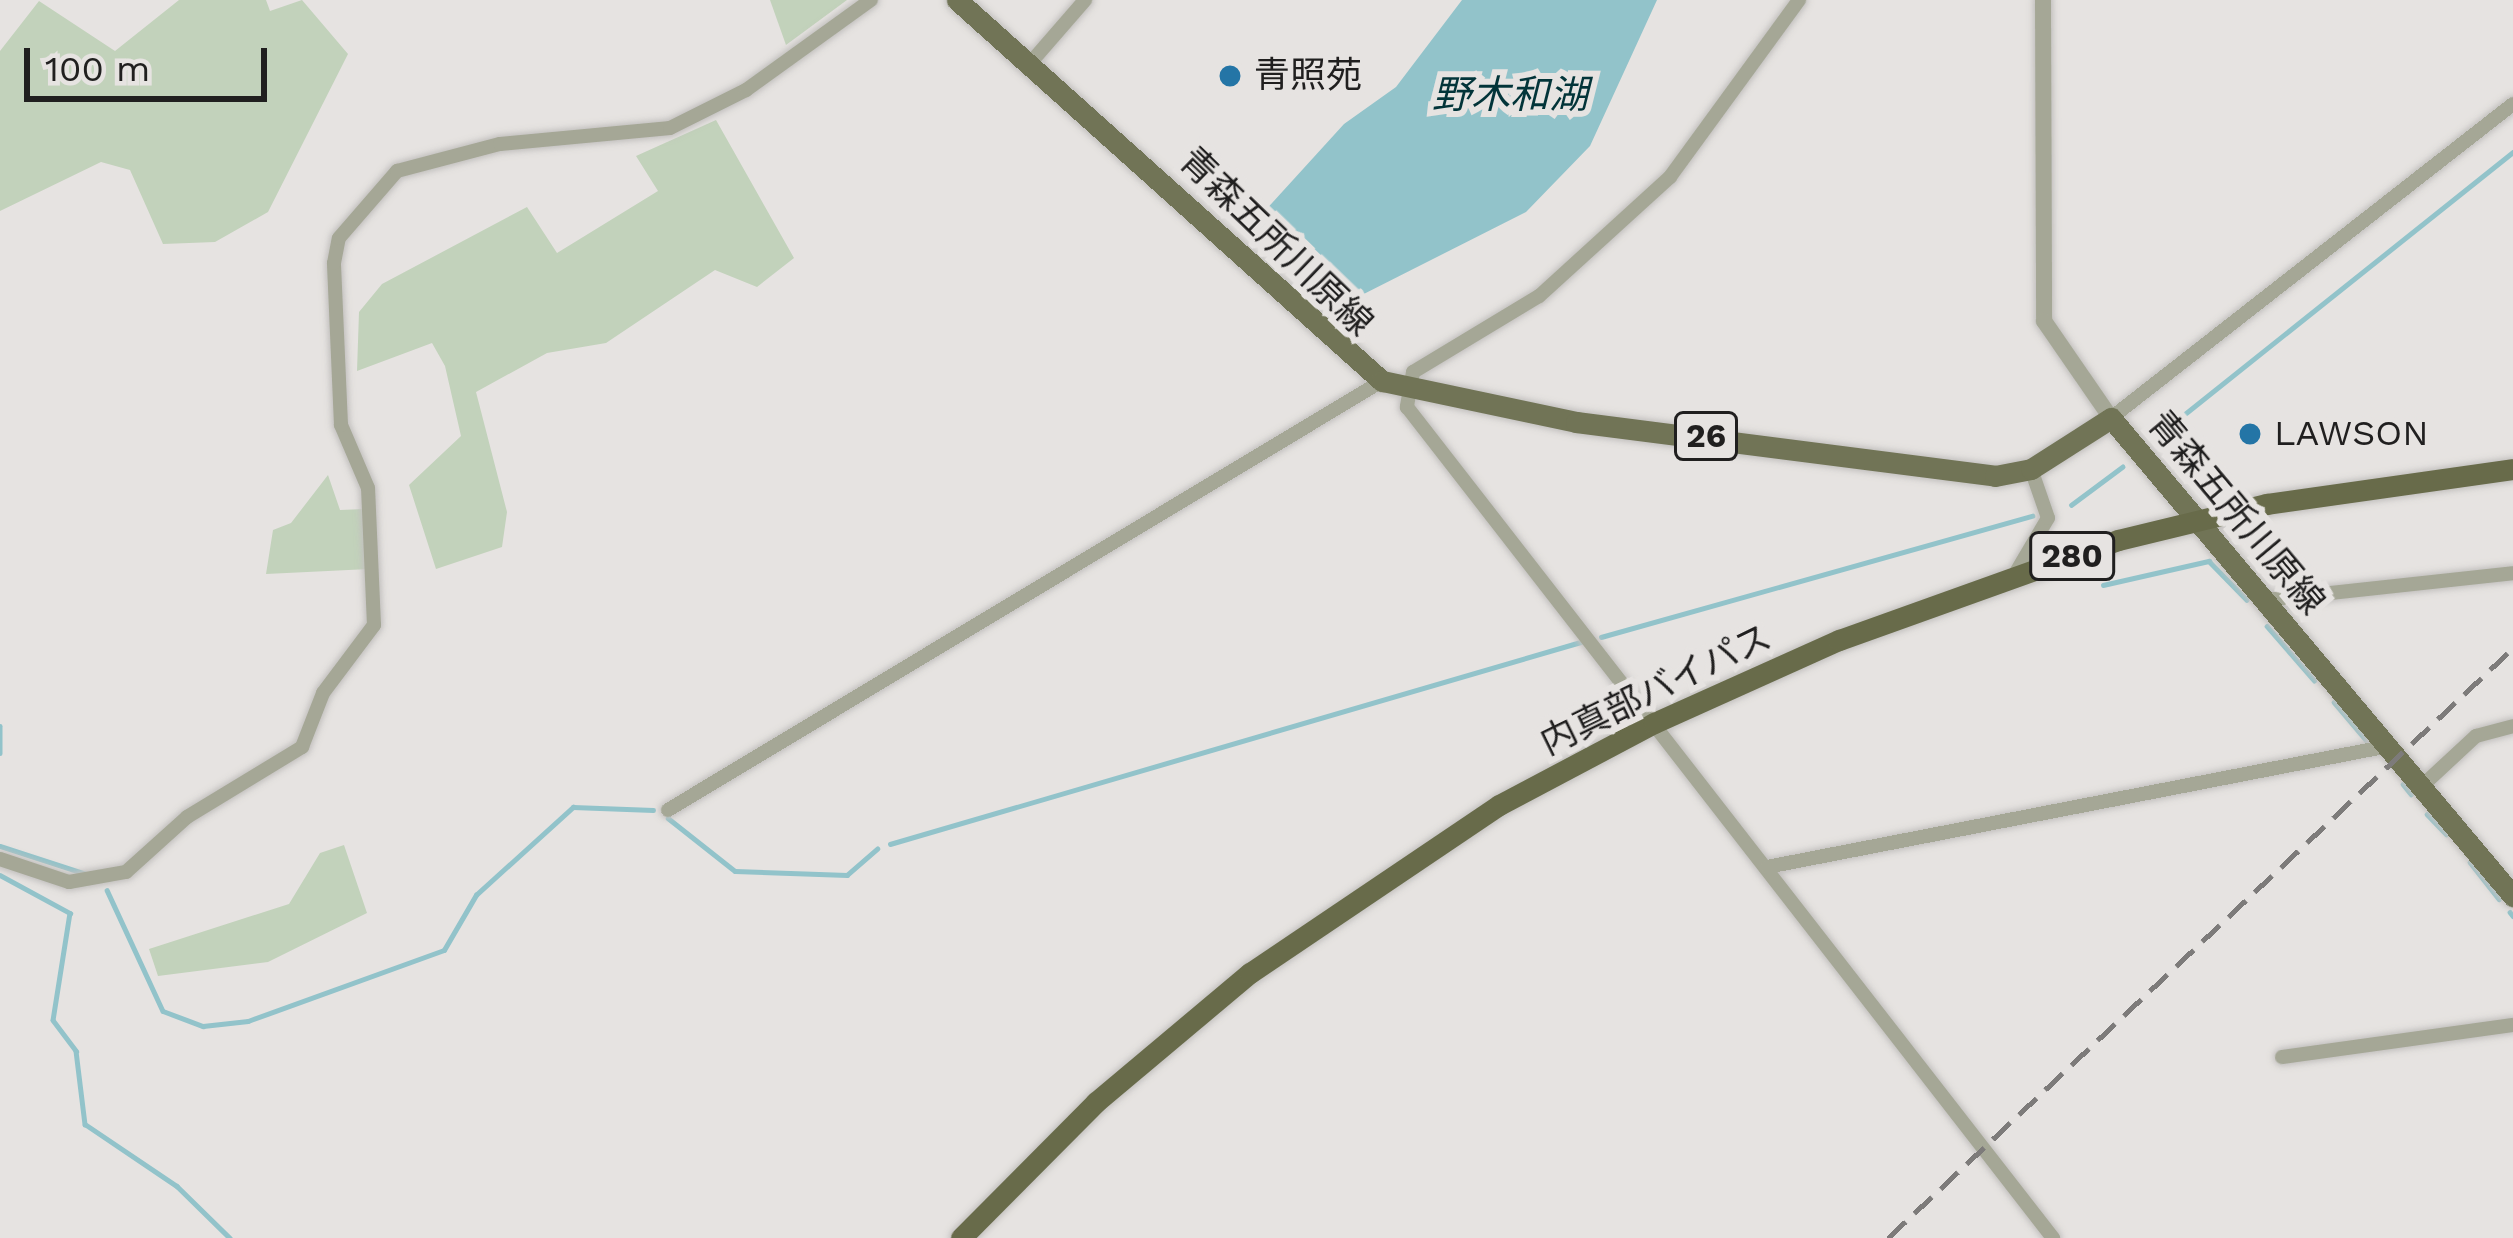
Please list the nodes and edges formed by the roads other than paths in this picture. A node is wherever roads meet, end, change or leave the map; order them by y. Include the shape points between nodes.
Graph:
1 (871, 0) edge
2 (957, 0) edge
3 (1085, 0) edge
4 (1798, 0) edge
5 (2043, 0) edge
6 (1032, 61) junction
7 (2513, 104) edge
8 (1382, 382) junction
9 (1408, 390) junction
10 (2111, 418) junction
11 (2031, 469) junction
12 (2513, 469) edge
13 (2198, 520) junction
14 (2513, 573) edge
15 (2015, 574) junction
16 (2266, 600) junction
17 (1654, 723) junction
18 (2513, 726) edge
19 (2390, 746) junction
20 (2422, 786) junction
21 (668, 810) dead end
22 (0, 859) edge
23 (1767, 867) junction
24 (2513, 896) edge
25 (2513, 1025) edge
26 (2282, 1057) dead end
27 (961, 1238) edge
28 (2053, 1238) edge

1 - 22 street via 746,90 670,128 500,144 398,171 339,238 334,262 341,425 368,488 374,625 323,693 302,747 188,817 126,872 69,882
2 - 6 main road, 青森五所川原線 / 26
3 - 6 street
4 - 9 street via 1670,177 1539,296 1413,372
5 - 10 street via 2044,321
6 - 8 main road, 青森五所川原線 / 26
7 - 10 street
8 - 9 main road, 青森五所川原線 / 26
8 - 21 street
9 - 11 main road, 青森五所川原線 / 26 via 1974,474
9 - 17 street via 1407,407 1466,488
10 - 11 main road, 青森五所川原線 / 26
10 - 13 main road, 青森五所川原線
11 - 15 street via 2048,518
12 - 13 highway, 内真部バイパス / 280
13 - 15 highway, 内真部バイパス / 280
13 - 16 main road, 青森五所川原線
14 - 16 street
15 - 17 highway, 内真部バイパス / 280
16 - 19 main road, 青森五所川原線
17 - 23 street
17 - 27 highway, 内真部バイパス / 280 via 1499,806 1250,974 1096,1102
18 - 20 street via 2476,736
19 - 20 main road, 青森五所川原線
19 - 23 street
20 - 24 main road, 青森五所川原線
23 - 28 street
25 - 26 street

